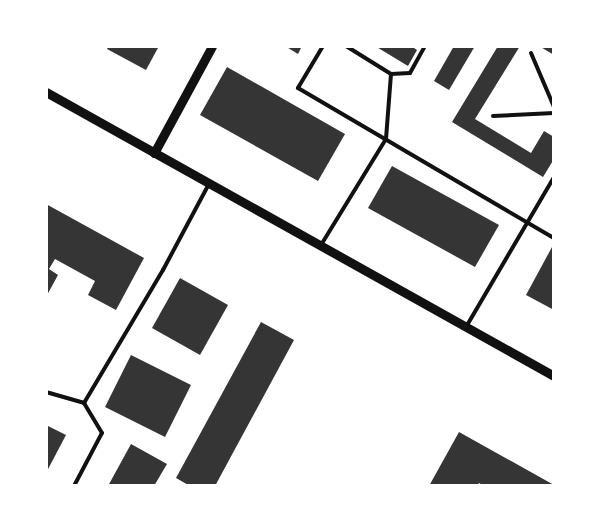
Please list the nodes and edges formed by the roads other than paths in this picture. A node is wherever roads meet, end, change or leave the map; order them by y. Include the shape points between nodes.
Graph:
1 (212, 46) edge
2 (322, 46) edge
3 (346, 46) edge
4 (425, 46) edge
5 (532, 53) dead end
6 (391, 74) junction
7 (46, 92) edge
8 (554, 107) edge
9 (554, 113) edge
10 (493, 116) dead end
11 (386, 139) junction
12 (154, 153) junction
13 (554, 177) edge
14 (209, 184) junction
15 (527, 222) junction
16 (554, 238) edge
17 (320, 246) junction
18 (466, 327) junction
19 (554, 376) edge
20 (46, 392) edge
21 (84, 403) junction
22 (74, 486) edge

1 - 12 street
2 - 11 lane via 298,88
3 - 6 lane
4 - 6 lane via 410,73
5 - 8 lane
6 - 11 lane
7 - 12 street
9 - 10 lane
11 - 15 lane
11 - 17 lane
12 - 14 street
13 - 15 lane
14 - 17 street
14 - 21 lane
15 - 16 lane
15 - 18 lane
17 - 18 street
18 - 19 street
20 - 21 lane
21 - 22 lane via 102,433

